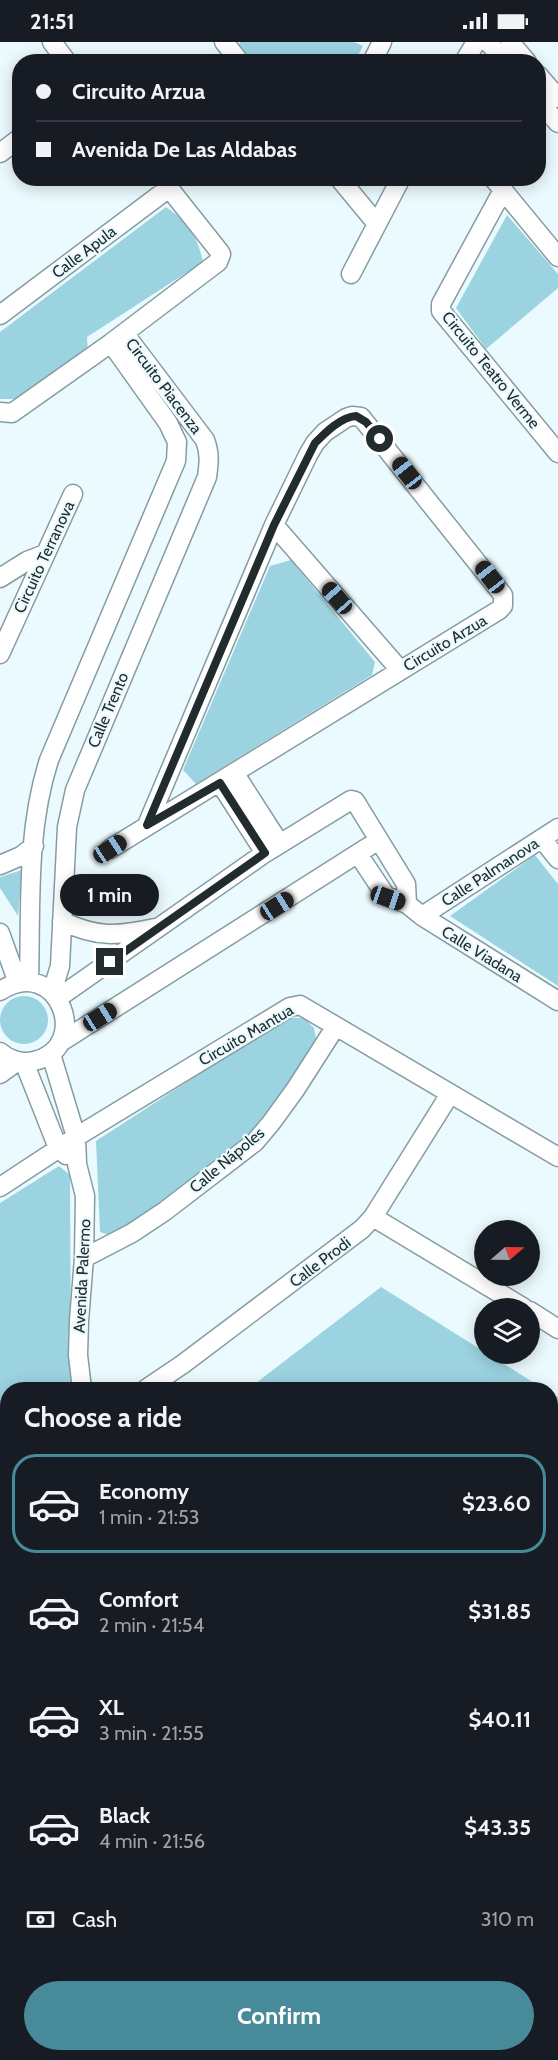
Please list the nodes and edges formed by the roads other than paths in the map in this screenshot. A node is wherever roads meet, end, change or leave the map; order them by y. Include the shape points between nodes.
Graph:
1 (51, 42) edge
2 (224, 42) edge
3 (488, 42) edge
4 (510, 42) edge
5 (61, 54) edge
6 (234, 54) edge
7 (498, 54) edge
8 (520, 54) edge
9 (546, 84) edge
10 (558, 98) edge
11 (546, 110) edge
12 (558, 123) edge
13 (161, 186) edge
14 (167, 186) edge
15 (346, 186) edge
16 (397, 186) edge
17 (497, 186) edge
18 (500, 186) edge
19 (377, 224) junction
20 (558, 257) edge
21 (351, 274) dead end
22 (0, 315) edge
23 (117, 338) junction
24 (0, 412) edge
25 (205, 440) joint
26 (558, 453) edge
27 (73, 494) dead end
28 (274, 525) junction
29 (45, 554) junction
30 (0, 578) edge
31 (0, 654) edge
32 (400, 670) junction
33 (228, 778) junction
34 (147, 825) junction
35 (558, 828) edge
36 (542, 839) junction
37 (379, 840) junction
38 (34, 846) junction
39 (272, 848) junction
40 (110, 849) dead end
41 (358, 854) junction
42 (558, 859) edge
43 (0, 865) edge
44 (407, 904) junction
45 (422, 916) junction
46 (62, 921) junction
47 (162, 926) junction
48 (0, 933) edge
49 (24, 982) junction
50 (0, 991) edge
51 (55, 995) junction
52 (558, 1001) edge
53 (336, 1026) junction
54 (56, 1048) junction
55 (0, 1052) edge
56 (21, 1062) junction
57 (0, 1074) edge
58 (450, 1094) junction
59 (76, 1137) junction
60 (58, 1148) junction
61 (558, 1157) edge
62 (77, 1164) junction
63 (0, 1187) edge
64 (373, 1216) junction
65 (84, 1258) junction
66 (508, 1298) edge
67 (540, 1317) edge
68 (558, 1329) edge
69 (81, 1382) edge
70 (156, 1382) edge

1 - 5 street
2 - 6 street
3 - 7 street
4 - 8 street
9 - 10 street
11 - 12 street
13 - 22 street, Calle Apula
14 - 23 street, Circuito Piacenza via 219,250 220,259
15 - 19 street
16 - 19 street
17 - 26 street, Circuito Teatro Verme via 441,311
18 - 20 street, Circuito Teatro Verme
19 - 21 street
23 - 24 street, Circuito Piacenza via 12,412
23 - 25 street, Circuito Piacenza
23 - 38 street, Circuito Piacenza via 168,423 177,442 176,461 49,760 38,799
25 - 46 street, Calle Trento via 210,462 207,477 75,790 67,827
27 - 29 street, Circuito Terranova
28 - 32 street
28 - 32 street, Circuito Arzua via 315,443 346,418 361,417 505,600 499,610
28 - 34 street, Circuito Arzua
29 - 30 street
29 - 31 street, Circuito Terranova
32 - 33 street, Circuito Arzua
33 - 34 street, Circuito Arzua
33 - 39 street
34 - 40 street, Circuito Arzua
35 - 36 street, Calle Palmanova
36 - 42 street
36 - 45 street, Calle Palmanova
37 - 39 street via 353,800
37 - 41 street
37 - 44 street via 406,884
38 - 43 street
38 - 49 street
39 - 47 street
41 - 44 street, Calle Viadana via 386,896
41 - 54 street
44 - 45 street, Calle Viadana
45 - 52 street, Calle Viadana
46 - 47 street via 81,930 113,935
46 - 51 street, Calle Trento
47 - 51 street
48 - 49 street
49 - 50 street
49 - 51 street via 40,985
51 - 54 street via 66,1019
53 - 58 street, Circuito Mantua
53 - 59 street, Circuito Mantua via 295,1005
53 - 65 street, Calle Nápoles via 295,1090 255,1142 165,1211
54 - 56 street via 42,1059
54 - 59 street, Avenida Palermo
55 - 56 street
56 - 57 street
56 - 60 street
58 - 61 street, Circuito Mantua
58 - 64 street, Calle Prodi
59 - 60 street, Circuito Mantua
59 - 62 street, Avenida Palermo
60 - 62 street
60 - 63 street, Circuito Mantua
62 - 65 street, Avenida Palermo via 85,1196
64 - 66 street
64 - 70 street, Calle Prodi via 351,1238
65 - 69 street, Avenida Palermo via 78,1355
67 - 68 street

